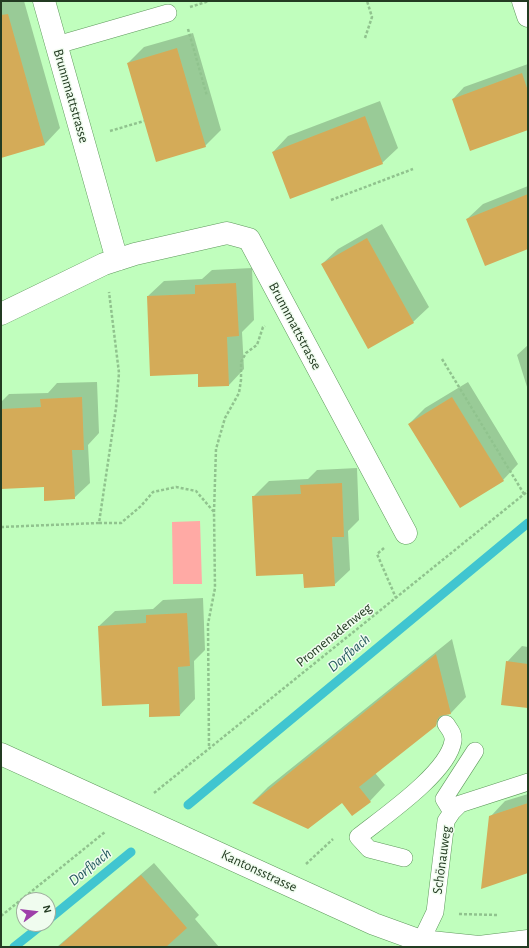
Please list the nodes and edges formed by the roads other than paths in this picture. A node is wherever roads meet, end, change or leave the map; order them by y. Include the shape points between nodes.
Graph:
1 (44, 1) edge
2 (523, 1) edge
3 (168, 13) dead end
4 (528, 16) edge
5 (57, 45) junction
6 (117, 260) junction
7 (1, 314) edge
8 (406, 533) road end
9 (446, 724) dead end
10 (475, 751) dead end
11 (1, 754) edge
12 (528, 782) edge
13 (421, 786) junction
14 (448, 805) junction
15 (404, 858) dead end
16 (528, 941) edge
17 (420, 944) edge

1 - 5 street, Brunnmattstrasse
2 - 4 street
3 - 5 lane
5 - 6 street, Brunnmattstrasse
6 - 7 street, Brunnmattstrasse
6 - 8 street, Brunnmattstrasse via 227,233 249,240
9 - 13 lane via 453,735 447,757
10 - 14 lane
11 - 17 street, Kantonsstrasse
12 - 14 lane, Schönauweg via 460,804
13 - 14 lane
13 - 15 lane via 358,837 369,849
14 - 17 lane, Schönauweg via 434,912
16 - 17 street, Kantonsstrasse via 479,947

